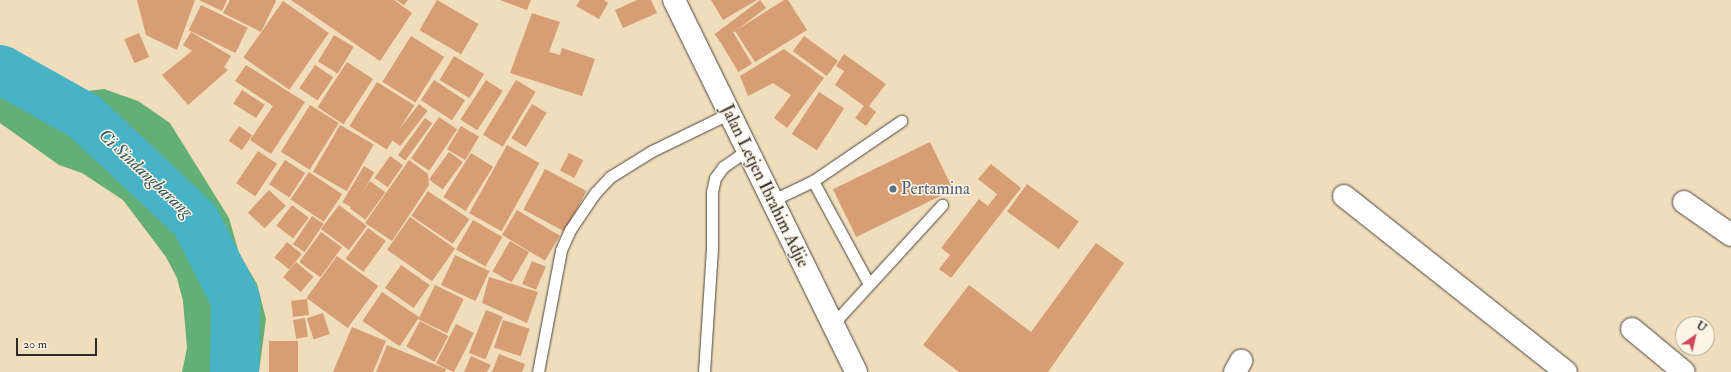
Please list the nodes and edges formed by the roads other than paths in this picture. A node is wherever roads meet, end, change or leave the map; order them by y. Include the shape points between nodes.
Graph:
1 (674, 0) edge
2 (730, 113) junction
3 (901, 121) dead end
4 (746, 151) junction
5 (813, 181) junction
6 (1344, 196) dead end
7 (771, 201) junction
8 (1684, 202) dead end
9 (942, 205) dead end
10 (1731, 235) edge
11 (869, 284) junction
12 (832, 325) junction
13 (1632, 329) dead end
14 (538, 372) edge
15 (704, 372) edge
16 (856, 372) edge
17 (1566, 372) edge
18 (1684, 372) edge

1 - 2 main road, Jalan Letjen Ibrahim Adjie
2 - 4 main road, Jalan Letjen Ibrahim Adjie
2 - 14 lane via 652,150 610,177 595,193 570,230 561,250
3 - 5 lane
4 - 7 main road, Jalan Letjen Ibrahim Adjie
4 - 15 lane via 723,167 715,178 712,192 712,249
5 - 7 lane
5 - 11 lane
6 - 17 main road
7 - 12 main road, Jalan Letjen Ibrahim Adjie
8 - 10 main road
9 - 11 lane
11 - 12 lane
12 - 16 main road, Jalan Letjen Ibrahim Adjie
13 - 18 main road

